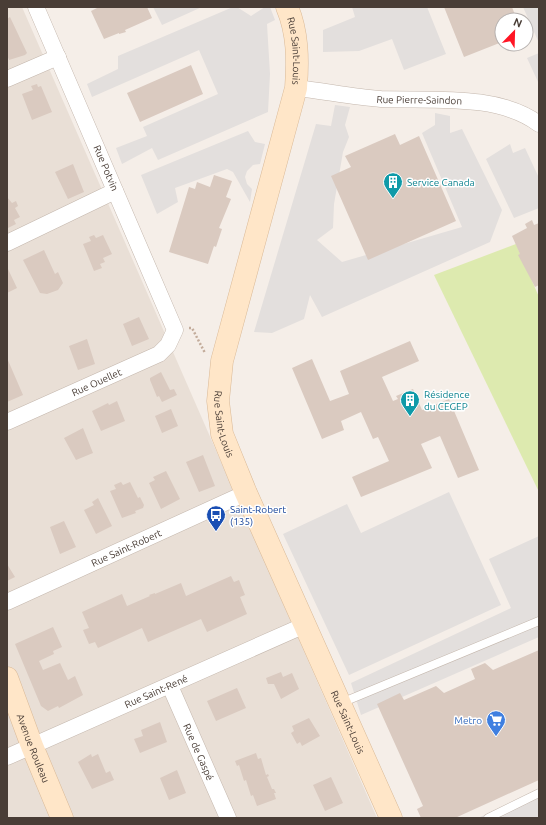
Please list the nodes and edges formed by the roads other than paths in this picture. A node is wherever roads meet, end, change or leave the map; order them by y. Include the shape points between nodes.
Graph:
1 (36, 7) edge
2 (287, 7) edge
3 (58, 57) junction
4 (7, 79) edge
5 (296, 88) junction
6 (539, 124) edge
7 (115, 191) junction
8 (7, 243) edge
9 (175, 330) joint
10 (7, 422) edge
11 (246, 493) junction
12 (7, 602) edge
13 (539, 621) edge
14 (305, 625) junction
15 (7, 678) edge
16 (170, 686) junction
17 (340, 704) junction
18 (32, 746) junction
19 (7, 757) edge
20 (539, 793) edge
21 (62, 818) edge
22 (228, 818) edge
23 (391, 818) edge
24 (488, 818) edge

1 - 3 street, Rue Potvin
2 - 5 street, Rue Saint-Louis via 295,36 298,63
3 - 4 street
3 - 7 street, Rue Potvin
5 - 6 street, Rue Pierre-Saindon via 380,98 455,100 502,106 529,116
5 - 11 street, Rue Saint-Louis via 222,362 218,401 222,434
7 - 8 street
7 - 9 street, Rue Potvin
9 - 10 street, Rue Ouellet via 168,345 159,354
11 - 12 street, Rue Saint-Robert
11 - 14 street, Rue Saint-Louis
13 - 17 lane
14 - 16 street, Rue Saint-René
14 - 17 street, Rue Saint-Louis
15 - 18 street, Avenue Rouleau
16 - 18 street, Rue Saint-René
16 - 22 street, Rue de Gaspé
17 - 23 street, Rue Saint-Louis
18 - 19 street, Rue Saint-René
18 - 21 street, Avenue Rouleau
20 - 24 lane

